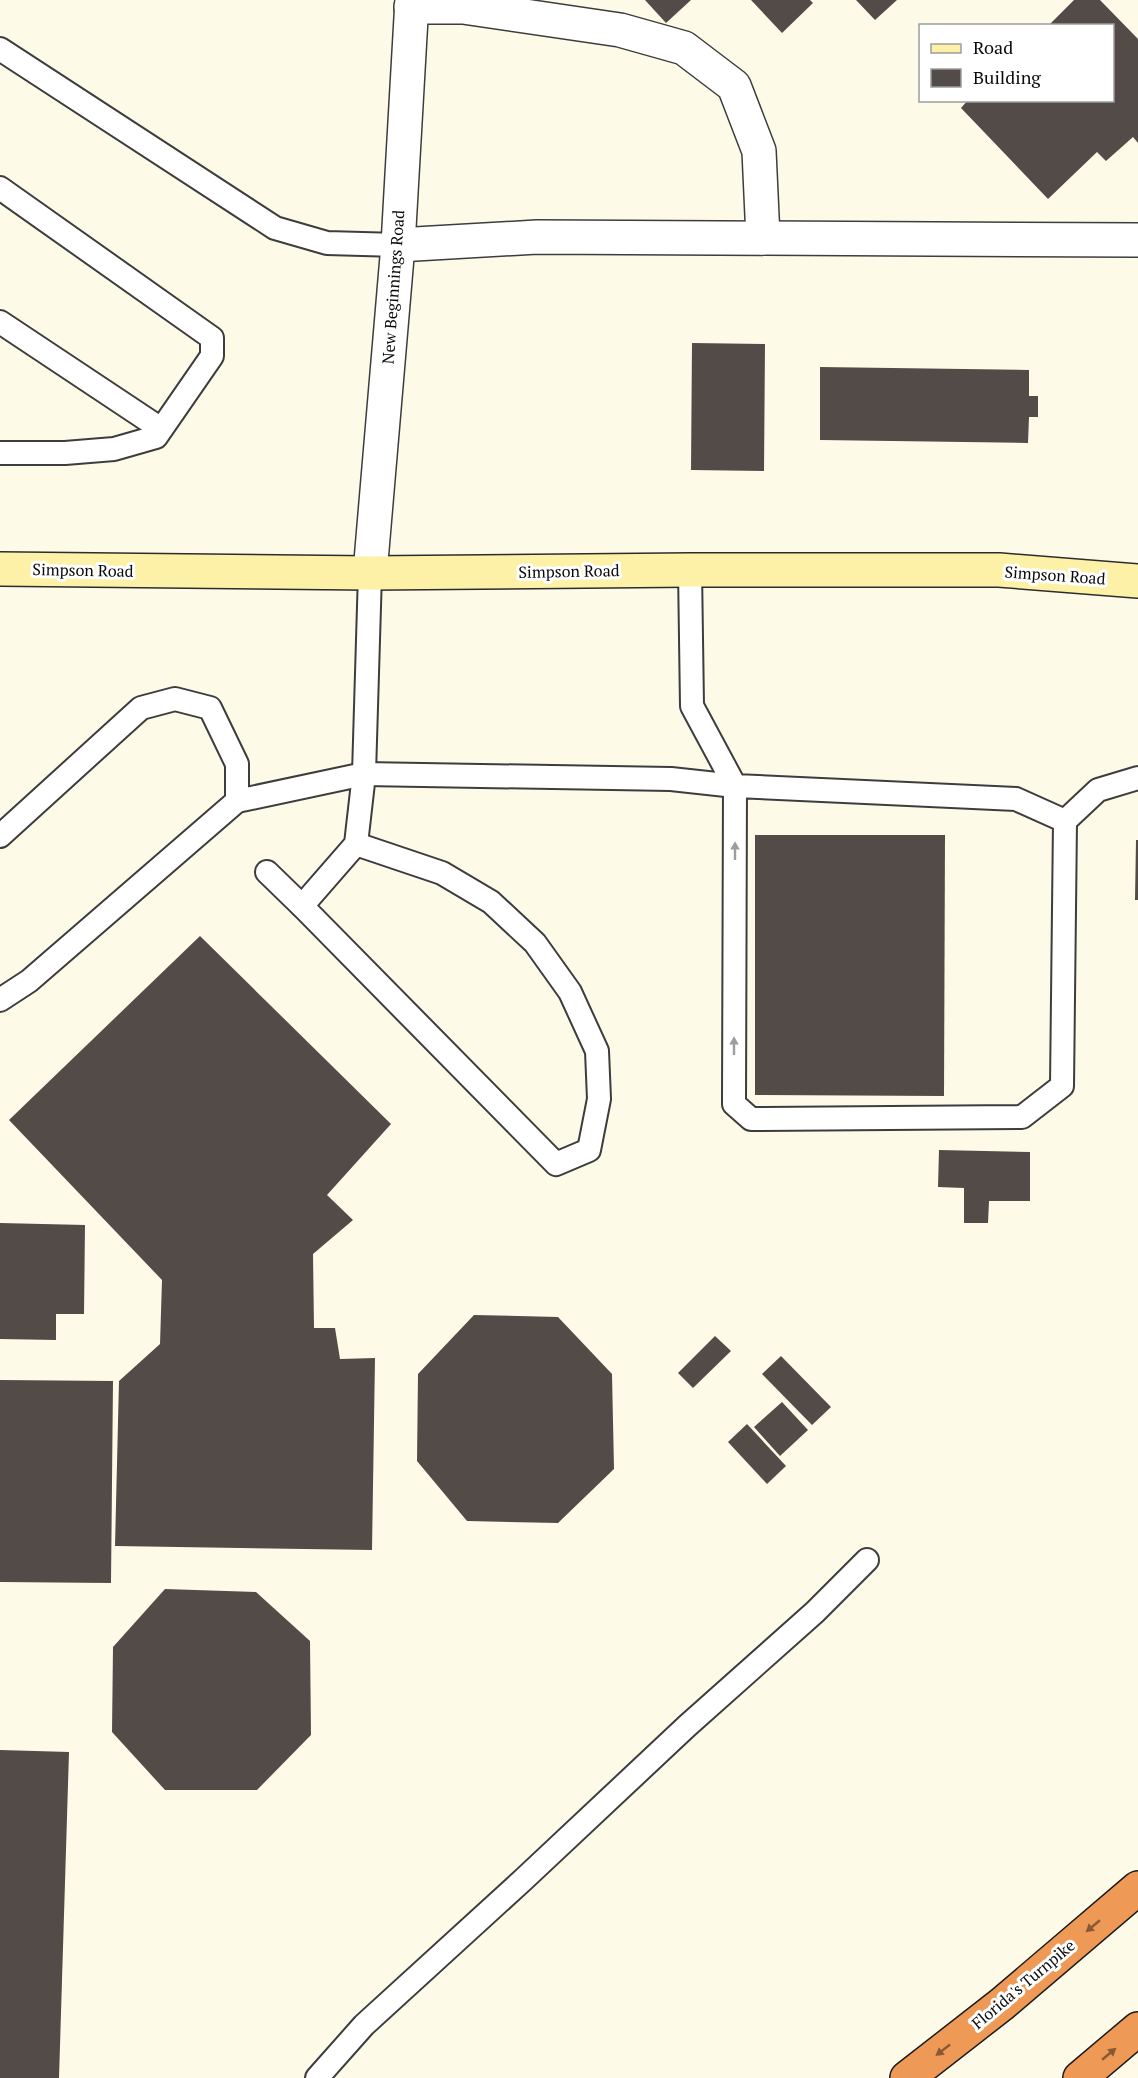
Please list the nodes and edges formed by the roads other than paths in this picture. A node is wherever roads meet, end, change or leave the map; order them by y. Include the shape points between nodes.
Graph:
1 (411, 4) edge
2 (0, 49) edge
3 (0, 188) edge
4 (763, 238) junction
5 (1138, 240) edge
6 (398, 245) junction
7 (0, 322) edge
8 (161, 429) junction
9 (0, 453) edge
10 (0, 569) edge
11 (690, 570) junction
12 (370, 573) junction
13 (1138, 581) edge
14 (364, 774) junction
15 (1138, 778) edge
16 (735, 786) junction
17 (237, 801) junction
18 (1065, 821) junction
19 (0, 836) edge
20 (356, 844) junction
21 (267, 872) dead end
22 (302, 906) junction
23 (0, 1000) edge
24 (867, 1560) dead end
25 (1138, 1888) edge
26 (1138, 2029) edge
27 (317, 2078) edge
28 (907, 2078) edge
29 (1080, 2078) edge

1 - 4 street via 620,30 684,48 734,86 759,151
1 - 6 street, New Beginnings Road
2 - 6 lane via 275,228 327,243
3 - 8 lane via 212,338 212,356
4 - 5 street
4 - 6 street via 537,237
6 - 12 street, New Beginnings Road
7 - 8 lane
8 - 9 lane via 156,436 114,449
10 - 12 main road, Simpson Road
11 - 12 main road, Simpson Road
11 - 13 main road, Simpson Road via 999,570
11 - 16 lane via 692,706
12 - 14 lane
14 - 16 lane via 671,779
14 - 17 lane
14 - 20 lane
15 - 18 lane via 1098,790
16 - 18 lane via 1016,799
18 -> 16 lane via 1062,1086 1022,1117 751,1119 734,1104
17 - 19 lane via 237,764 210,708 175,699 141,708
17 - 23 lane via 28,981
20 - 22 lane
20 - 22 lane via 442,873 491,902 535,943 570,992 597,1051 599,1099 589,1150 556,1164
21 - 22 lane
24 - 27 lane via 364,2025
25 -> 28 highway, Florida's Turnpike via 1002,2004
29 -> 26 highway

